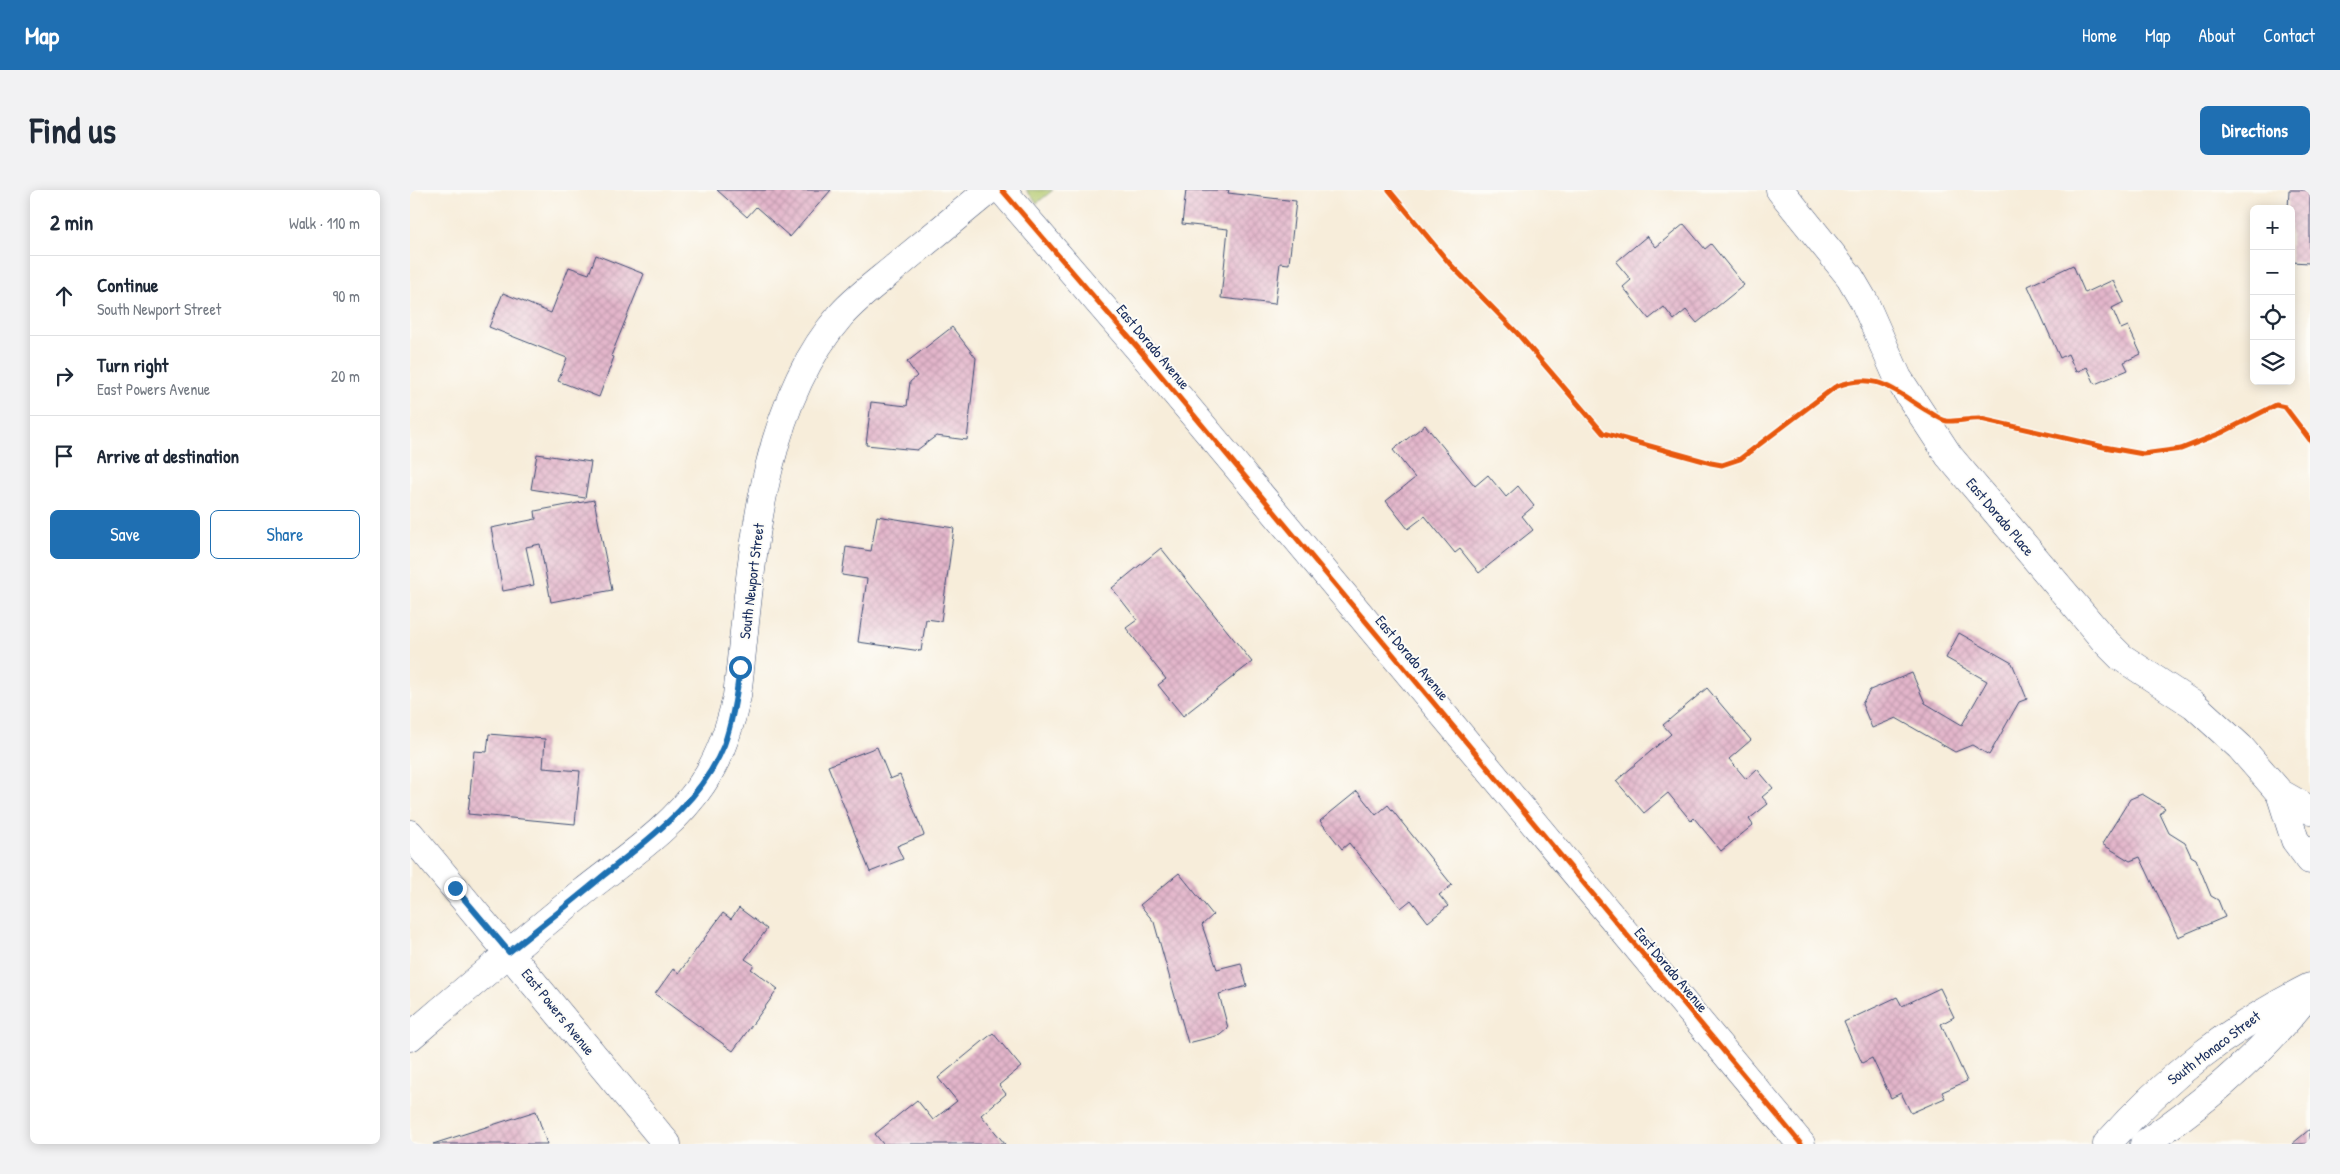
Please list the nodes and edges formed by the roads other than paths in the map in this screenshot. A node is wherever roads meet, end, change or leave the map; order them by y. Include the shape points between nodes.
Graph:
1 (989, 190) edge
2 (1002, 190) edge
3 (1780, 190) edge
4 (2280, 793) junction
5 (2310, 810) edge
6 (410, 834) edge
7 (2310, 860) edge
8 (509, 952) junction
9 (2310, 987) edge
10 (2310, 992) edge
11 (410, 1037) edge
12 (668, 1144) edge
13 (1801, 1144) edge
14 (2107, 1144) edge
15 (2144, 1144) edge

1 - 8 street, South Newport Street via 842,314 824,337 794,388 765,484 737,696 723,746 702,785 661,830
2 - 13 street, East Dorado Avenue via 1138,348
3 - 4 street, East Dorado Place via 1850,277 1898,378 1949,456 2104,640 2121,657 2217,724
4 - 5 street, East Dorado Place
4 - 7 street, East Dorado Place via 2295,840
6 - 8 street, East Powers Avenue
8 - 11 street, South Newport Street
8 - 12 street, East Powers Avenue
9 - 14 street, South Monaco Street via 2260,1012 2196,1058 2160,1089
10 - 15 street, South Monaco Street via 2246,1064

